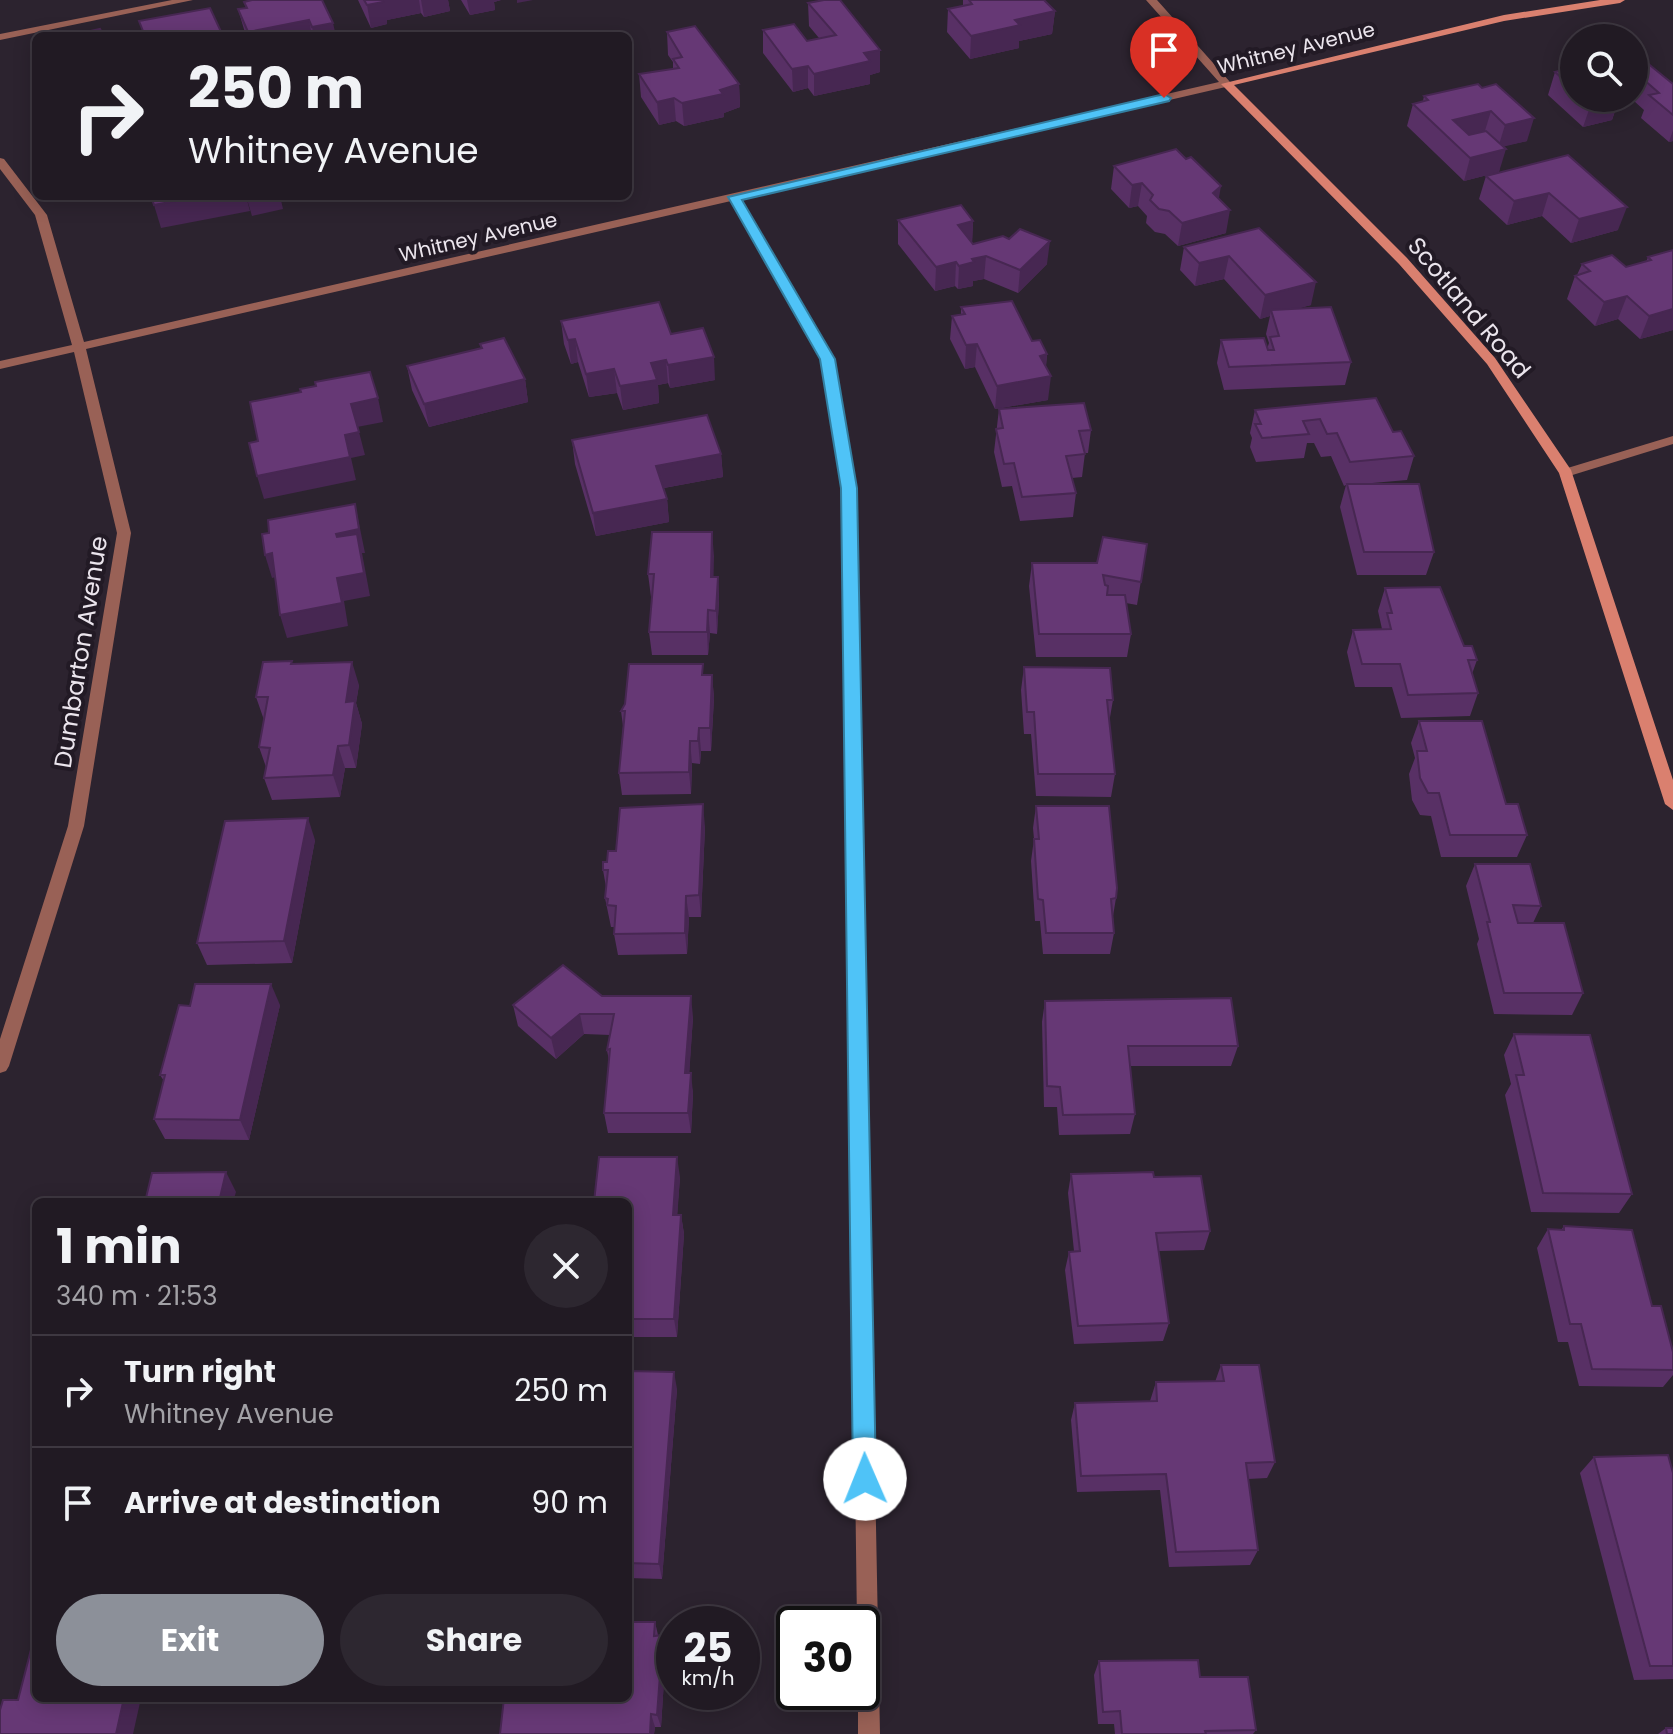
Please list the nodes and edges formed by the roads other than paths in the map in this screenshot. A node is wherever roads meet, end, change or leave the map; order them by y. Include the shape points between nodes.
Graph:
1 (188, 0) edge
2 (1151, 0) edge
3 (1620, 0) edge
4 (0, 37) edge
5 (1226, 84) junction
6 (0, 161) edge
7 (734, 197) junction
8 (79, 347) junction
9 (0, 365) edge
10 (1673, 440) edge
11 (1566, 473) junction
12 (1673, 804) edge
13 (0, 1066) edge
14 (869, 1734) edge

1 - 4 street
2 - 5 street, Scotland Road
3 - 5 street, Whitney Avenue via 1504,18
5 - 7 street, Whitney Avenue
5 - 11 street, Scotland Road via 1403,261 1481,349
6 - 8 street, Dumbarton Avenue via 41,215
7 - 8 street, Whitney Avenue
7 - 14 street via 827,359 849,488
8 - 9 street, Whitney Avenue
8 - 13 street, Dumbarton Avenue via 124,533 76,826
10 - 11 street
11 - 12 street, Scotland Road

